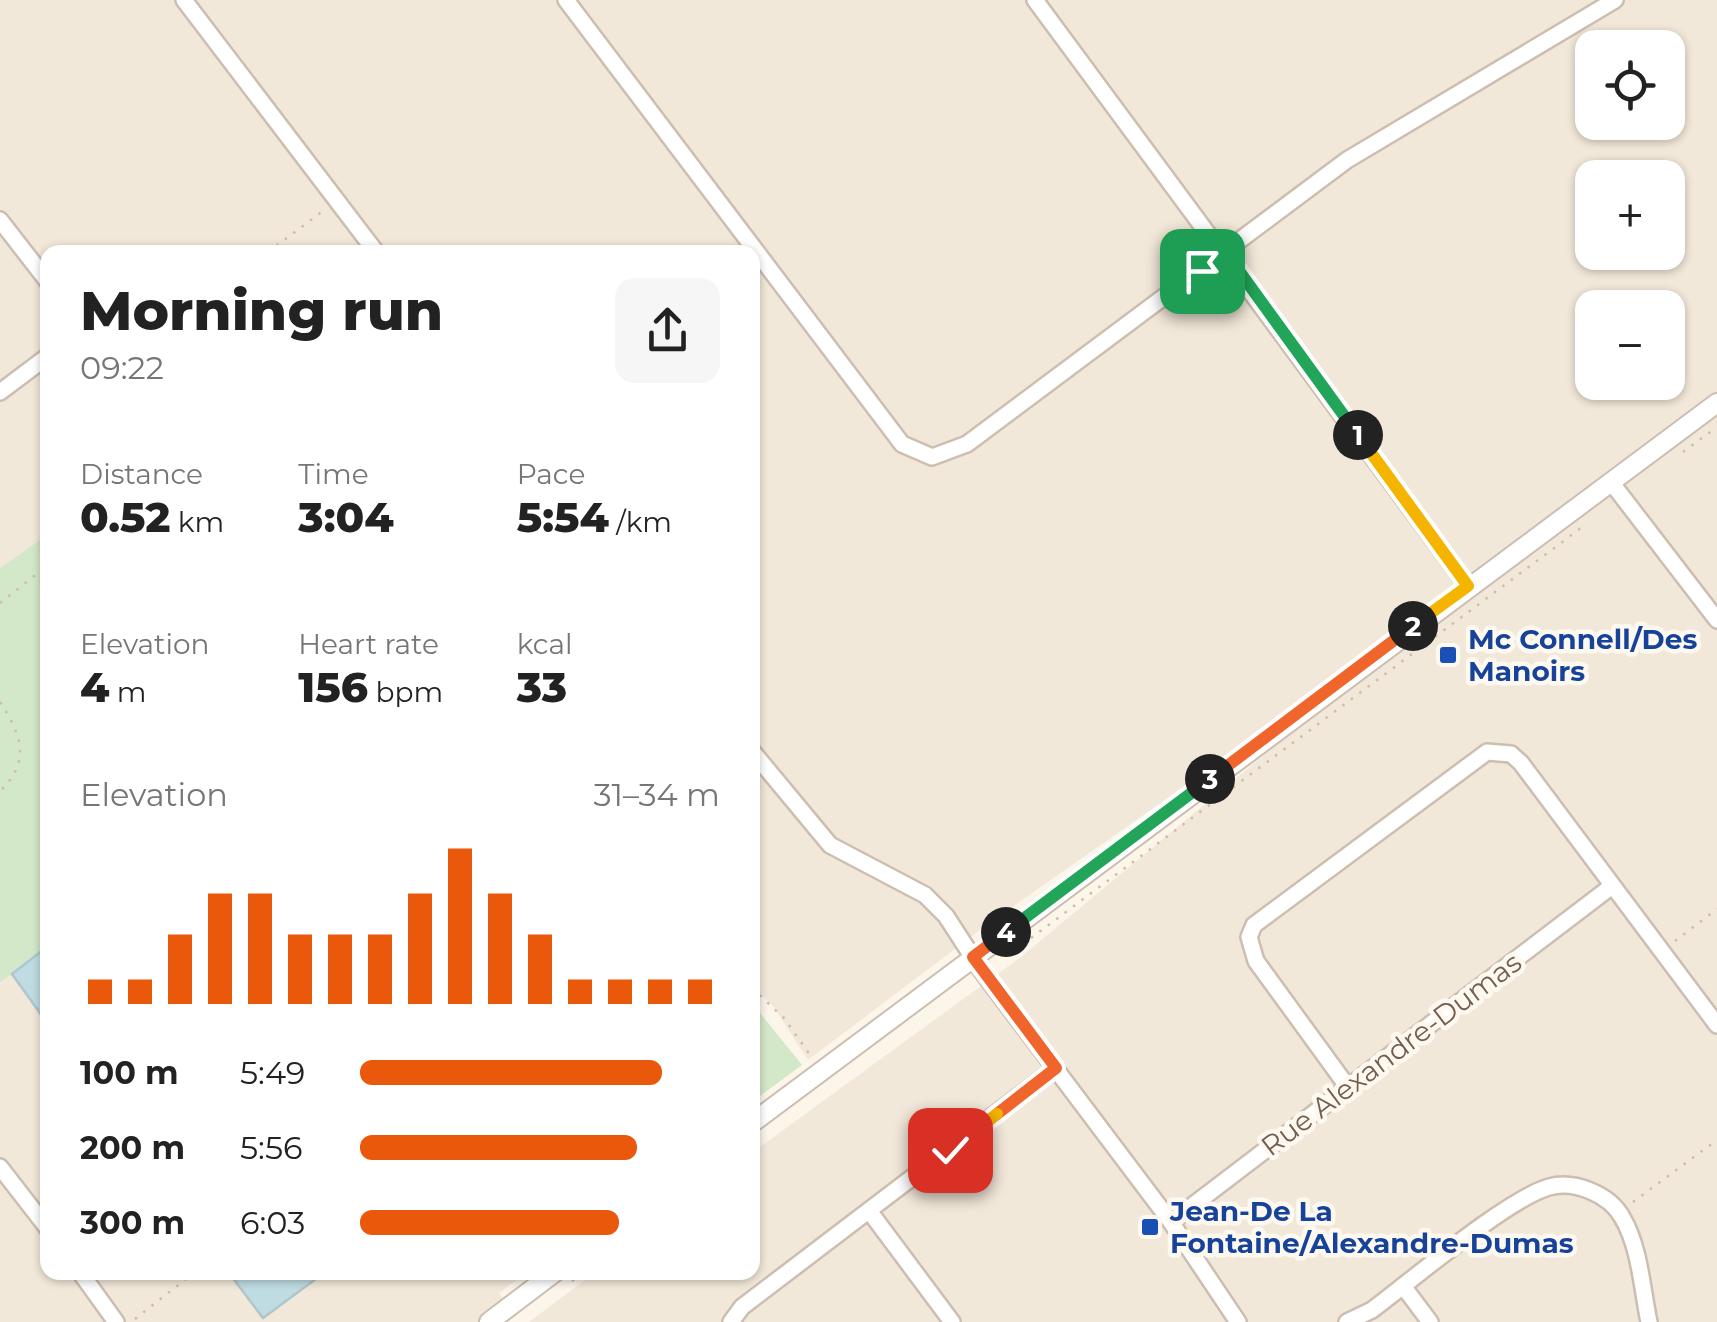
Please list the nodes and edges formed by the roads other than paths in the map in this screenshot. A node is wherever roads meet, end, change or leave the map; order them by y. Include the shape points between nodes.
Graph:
1 (184, 0) edge
2 (566, 0) edge
3 (1035, 0) edge
4 (1614, 0) edge
5 (0, 220) edge
6 (371, 245) edge
7 (751, 245) edge
8 (1226, 253) junction
9 (760, 256) edge
10 (40, 272) edge
11 (40, 362) edge
12 (0, 392) edge
13 (1717, 403) edge
14 (1611, 482) junction
15 (1468, 586) junction
16 (1717, 620) edge
17 (760, 760) edge
18 (1612, 886) junction
19 (973, 957) junction
20 (1717, 1025) edge
21 (1056, 1068) junction
22 (1347, 1086) junction
23 (760, 1117) edge
24 (0, 1167) edge
25 (870, 1212) junction
26 (40, 1220) edge
27 (1171, 1222) junction
28 (86, 1280) edge
29 (544, 1280) edge
30 (1404, 1286) junction
31 (114, 1321) edge
32 (489, 1322) edge
33 (731, 1322) edge
34 (952, 1322) edge
35 (1238, 1322) edge
36 (1347, 1322) edge
37 (1430, 1322) edge
38 (1649, 1322) edge

1 - 6 street
2 - 7 street
3 - 8 street
4 - 8 street via 1347,160
5 - 10 street
8 - 9 street via 966,444 932,457 902,444
8 - 15 street
11 - 12 street
13 - 14 street
14 - 15 street
14 - 16 street
15 - 19 street
17 - 19 street via 830,846 926,895
18 - 20 street
18 - 22 street, Rue Alexandre-Dumas
18 - 22 street via 1521,763 1500,750 1474,757 1263,915 1249,937 1256,962
19 - 21 street
19 - 23 street
21 - 25 street
21 - 27 street
22 - 27 street, Rue Alexandre-Dumas
24 - 26 street
25 - 33 street
25 - 34 street
27 - 35 street
28 - 31 street
29 - 32 street
30 - 36 street
30 - 37 street
30 - 38 street via 1537,1191 1585,1189 1620,1212

